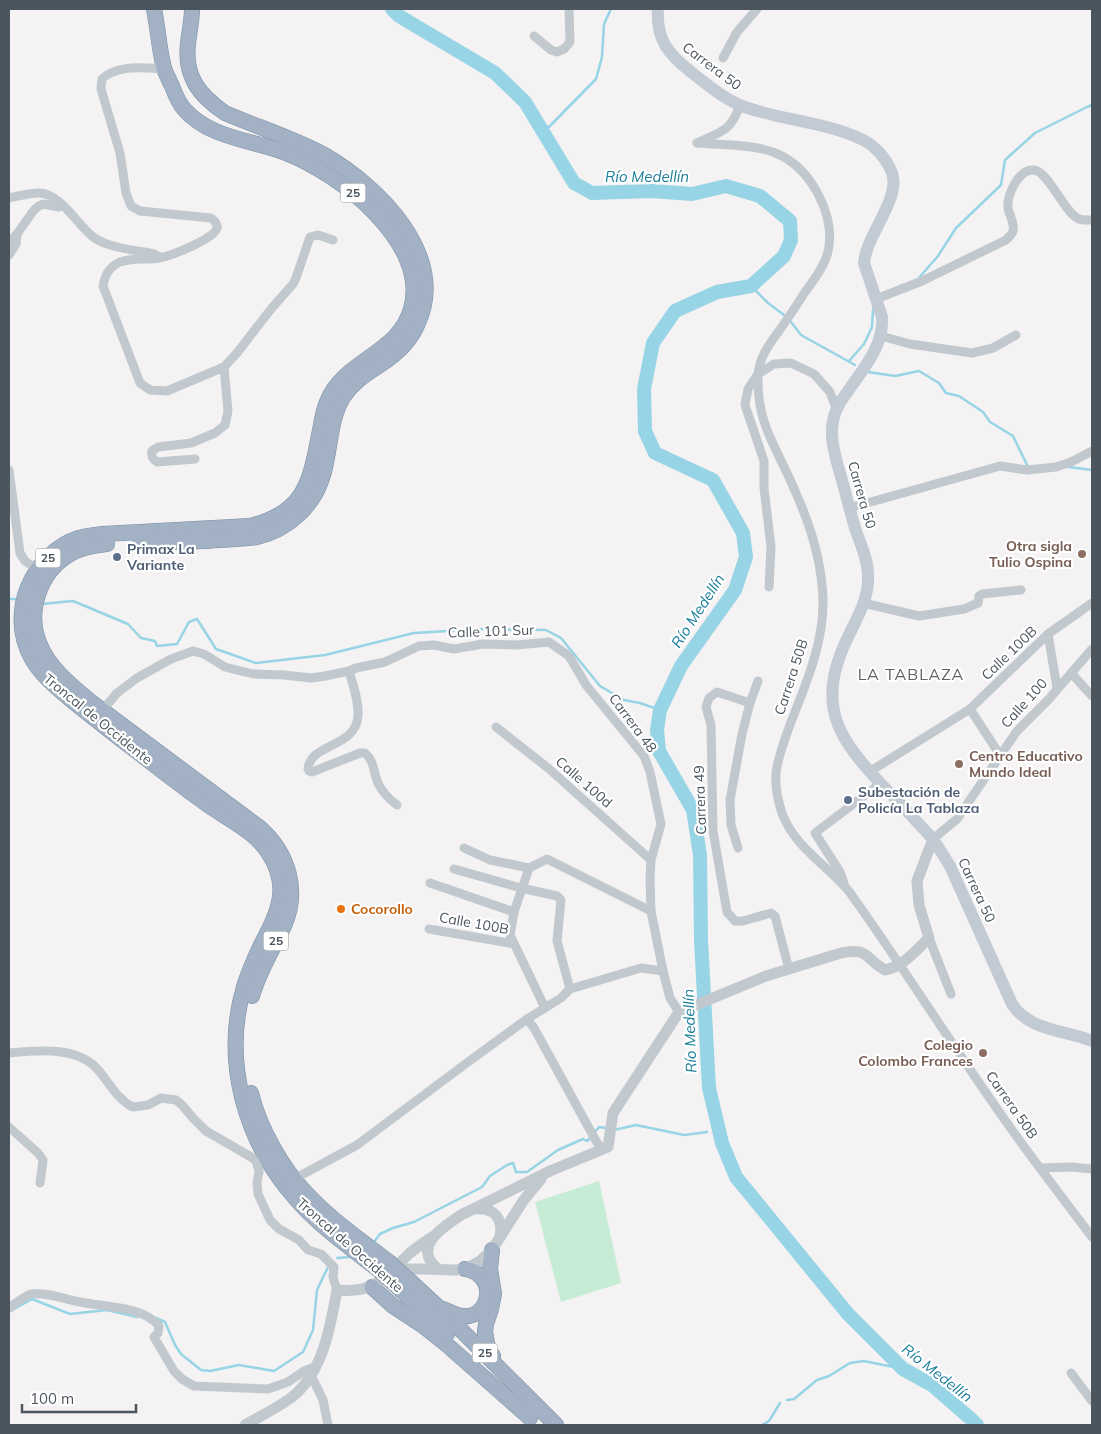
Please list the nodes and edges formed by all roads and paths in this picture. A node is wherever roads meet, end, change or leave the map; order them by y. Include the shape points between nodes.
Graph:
1 (154, 9) edge
2 (192, 9) edge
3 (569, 9) edge
4 (658, 9) edge
5 (757, 9) edge
6 (534, 36) dead end
7 (723, 58) dead end
8 (165, 69) junction
9 (740, 105) junction
10 (9, 198) edge
11 (61, 205) junction
12 (1092, 220) edge
13 (17, 234) junction
14 (333, 240) dead end
15 (9, 243) edge
16 (9, 255) edge
17 (160, 258) junction
18 (876, 298) junction
19 (1016, 335) dead end
20 (881, 336) junction
21 (224, 367) junction
22 (758, 374) junction
23 (836, 408) junction
24 (1092, 452) edge
25 (195, 459) dead end
26 (9, 470) edge
27 (849, 508) junction
28 (38, 570) junction
29 (769, 586) dead end
30 (1021, 590) dead end
31 (1092, 603) edge
32 (863, 604) junction
33 (1048, 634) junction
34 (549, 642) joint
35 (1092, 649) edge
36 (349, 671) junction
37 (1071, 673) junction
38 (758, 681) dead end
39 (1057, 688) junction
40 (1092, 696) edge
41 (750, 702) junction
42 (970, 709) junction
43 (102, 711) junction
44 (496, 727) dead end
45 (1000, 755) junction
46 (870, 772) junction
47 (880, 783) junction
48 (730, 800) junction
49 (713, 803) junction
50 (397, 804) dead end
51 (933, 839) junction
52 (464, 848) dead end
53 (738, 848) dead end
54 (651, 860) junction
55 (529, 868) junction
56 (454, 869) dead end
57 (430, 883) dead end
58 (521, 888) junction
59 (846, 888) junction
60 (652, 911) junction
61 (514, 912) junction
62 (429, 929) dead end
63 (929, 938) junction
64 (514, 944) junction
65 (899, 964) junction
66 (789, 969) junction
67 (663, 971) junction
68 (570, 988) junction
69 (951, 994) dead end
70 (545, 1008) junction
71 (679, 1012) junction
72 (527, 1019) junction
73 (1092, 1041) edge
74 (9, 1053) edge
75 (9, 1127) edge
76 (599, 1145) junction
77 (1040, 1168) junction
78 (1092, 1168) edge
79 (550, 1171) junction
80 (294, 1179) junction
81 (40, 1183) dead end
82 (475, 1209) junction
83 (438, 1233) junction
84 (1092, 1237) edge
85 (496, 1243) junction
86 (386, 1269) junction
87 (438, 1269) junction
88 (465, 1269) junction
89 (372, 1286) junction
90 (408, 1287) junction
91 (336, 1290) junction
92 (438, 1307) junction
93 (9, 1308) edge
94 (313, 1371) junction
95 (1071, 1373) dead end
96 (505, 1374) junction
97 (1092, 1401) edge
98 (534, 1422) edge
99 (246, 1425) edge
100 (328, 1425) edge
101 (556, 1425) edge

1 - 8 highway, Troncal de Occidente / 25
2 - 43 highway, Troncal de Occidente / 25 via 188,61 200,92 225,113 324,155 378,198 411,238 422,261 425,300 418,323 401,348 346,392 333,420 322,478 309,504 293,519 279,529 256,537 97,545 71,554 47,575 38,594 34,615 40,646 69,683
3 - 6 street via 570,42 564,49 551,50
4 - 9 main road, Carrera 50 via 660,34 671,55 720,94
5 - 7 street via 737,32
8 - 17 street via 120,70 102,79 101,89 120,154 126,194 132,206 140,211 211,218 216,223 214,234
8 - 28 highway, Troncal de Occidente / 25 via 178,102 200,123 216,132 300,160 333,179 373,211 386,225 410,268 414,299 408,318 394,338 346,374 335,387 322,417 310,477 294,503 277,517 250,526 80,538 62,546
9 - 18 main road, Carrera 50 via 861,138 884,159 893,174 893,187 864,262
9 - 22 street, Carrera 50B via 729,128 697,143 754,148 786,156 811,182 821,200 830,239 827,256 819,272 762,355
10 - 11 street via 41,193
11 - 13 street via 39,206
11 - 17 street via 92,237
12 - 18 street via 1077,218 1044,176 1030,170 1019,178 1009,194 1011,236 922,281
13 - 15 street
13 - 16 street via 16,244
14 - 21 street via 318,235 310,238 293,284
17 - 21 street via 120,262 109,269 103,286 140,383 150,390 167,391
18 - 20 main road, Carrera 50 via 882,317
19 - 20 street via 993,348 972,353 910,344
20 - 23 main road, Carrera 50 via 868,362
21 - 25 street via 228,411 225,425 190,443 158,447 151,455 157,462
22 - 23 street via 774,364 790,363 801,367 824,383
22 - 29 street via 748,389 745,406 764,462 772,547
22 - 59 street, Carrera 50B via 759,404 764,424 810,530 823,600 815,653 781,750 776,775 777,796 792,833
23 - 27 main road, Carrera 50 via 832,441
24 - 27 street via 1065,465 1047,469 1000,466
26 - 28 street via 20,552
27 - 32 main road, Carrera 50 via 869,576
28 - 86 highway, Troncal de Occidente / 25 via 26,592 22,624 28,652 40,671 94,719 252,835 272,859 279,879 278,910 249,972 237,1026 237,1067 243,1101 260,1146 284,1185 328,1230
30 - 32 street via 982,594 978,603 964,609 919,616
31 - 33 street, Calle 100B
32 - 46 main road, Carrera 50 via 835,668 832,698 838,726 854,754
33 - 39 street
33 - 42 street, Calle 100B
34 - 36 street, Calle 101 Sur via 483,644 454,649 419,646 385,662
34 - 54 street, Carrera 48 via 568,656 586,685 644,756 661,824
35 - 37 street, Calle 100
36 - 43 street, Calle 101 Sur via 311,678 253,674 225,667 193,651 137,678 117,693
36 - 50 street via 358,708 357,726 341,741 313,757 308,769 312,772 360,753 366,754 372,761 385,795
37 - 39 street, Calle 100
37 - 40 street
38 - 41 street
39 - 45 street, Calle 100 via 1017,731
41 - 48 street
41 - 49 street, Carrera 49 via 717,692 709,698 706,707 710,725
42 - 45 street
42 - 46 street, Calle 100B
43 - 80 highway, Troncal de Occidente / 25 via 260,828 284,858 291,889 288,914 253,991 246,1024 246,1060 248,1080 260,1120
44 - 54 street, Calle 100d via 548,768
45 - 51 street, Calle 100 via 957,819
46 - 47 main road, Carrera 50
47 - 51 main road, Carrera 50
47 - 59 street via 815,832
48 - 49 street
48 - 53 street via 731,825
49 - 66 street, Carrera 49 via 713,831 727,912 735,922 771,913 775,916
51 - 63 street, Calle 100 via 917,881 919,905
51 - 73 main road, Carrera 50 via 950,866 1017,1012 1039,1026
52 - 55 street via 490,860
54 - 60 street, Carrera 48
55 - 58 street
55 - 60 street via 547,859
56 - 58 street
57 - 61 street
58 - 61 street
58 - 68 street via 557,896 561,900 557,941
59 - 65 street, Carrera 50B
60 - 67 street, Carrera 48
61 - 64 street via 510,934
62 - 64 street, Calle 100B
63 - 65 street
63 - 69 street, Calle 100
64 - 70 street
65 - 66 street via 885,970 867,955 853,951
65 - 77 street, Carrera 50B
66 - 71 street
67 - 68 street via 641,968
67 - 71 street, Carrera 48 via 670,998
68 - 70 street
70 - 72 street
71 - 76 street via 613,1113 608,1147
72 - 76 street
72 - 80 street via 357,1145
74 - 91 street via 63,1052 85,1060 93,1064 120,1099 133,1107 148,1105 161,1098 180,1103 206,1131 254,1159 259,1171 258,1194 267,1215 279,1229 295,1237 308,1250 321,1254 334,1267
75 - 81 street via 43,1160
76 - 79 street
77 - 78 street
77 - 84 street, Carrera 50B
79 - 82 street
79 - 85 street via 531,1190
80 - 86 highway, Troncal de Occidente / 25
82 - 83 street
82 - 85 street via 488,1210 498,1218 501,1224
83 - 86 street
83 - 87 street via 432,1238 428,1251 429,1258
85 - 88 street via 480,1261
85 - 96 highway via 490,1269 494,1294 486,1324 486,1341
86 - 87 street
86 - 89 street via 382,1281
86 - 90 highway, Troncal de Occidente / 25, bridge
87 - 88 street
88 - 92 highway via 476,1272 485,1281 488,1294 483,1307 467,1316
89 - 91 street via 360,1290
89 - 98 highway via 393,1306 452,1349
90 - 92 highway, Troncal de Occidente / 25
90 - 98 highway, Troncal de Occidente / 25
91 - 94 street via 330,1331
92 - 96 highway, Troncal de Occidente / 25
93 - 94 street via 29,1294 44,1294 124,1308 148,1317 159,1326 154,1337 170,1366 194,1386 268,1389 288,1382 304,1371
94 - 99 street via 292,1397
94 - 100 street
95 - 97 street
96 - 101 highway, Troncal de Occidente / 25

